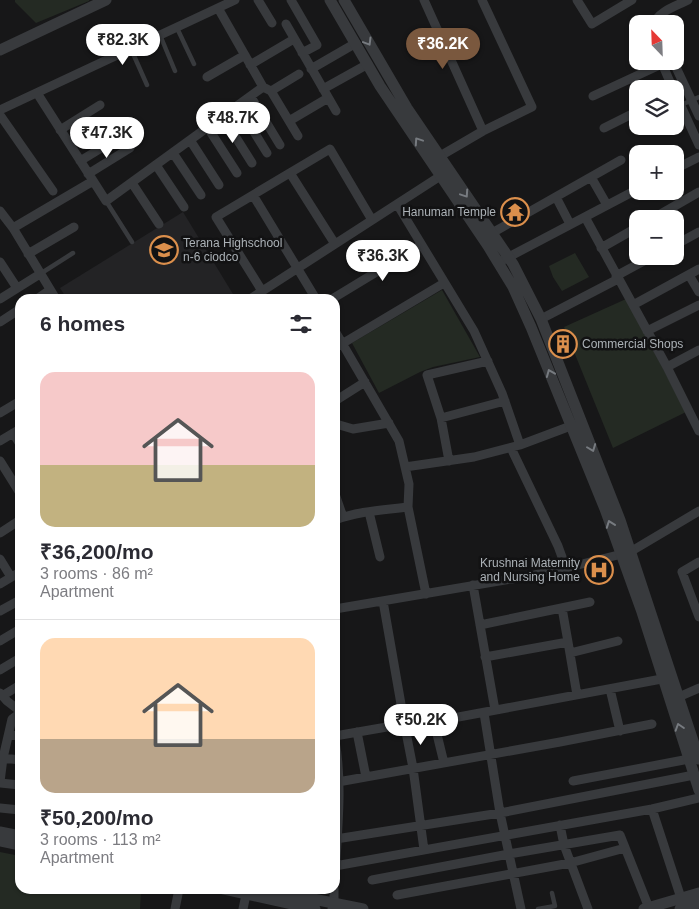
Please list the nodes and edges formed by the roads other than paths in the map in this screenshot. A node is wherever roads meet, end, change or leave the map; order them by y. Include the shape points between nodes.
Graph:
1 (106, 0) edge
2 (235, 0) edge
3 (258, 0) edge
4 (291, 0) edge
5 (330, 0) edge
6 (344, 0) edge
7 (424, 0) edge
8 (482, 0) edge
9 (577, 0) edge
10 (632, 0) edge
11 (688, 0) edge
12 (218, 8) junction
13 (659, 15) edge
14 (272, 22) dead end
15 (286, 24) dead end
16 (177, 28) junction
17 (160, 36) junction
18 (294, 40) junction
19 (356, 43) junction
20 (1, 46) edge
21 (131, 49) junction
22 (302, 53) junction
23 (245, 54) junction
24 (194, 64) dead end
25 (368, 64) junction
26 (250, 65) junction
27 (311, 69) junction
28 (647, 70) edge
29 (678, 70) edge
30 (175, 71) dead end
31 (299, 74) dead end
32 (207, 77) dead end
33 (147, 85) dead end
34 (267, 89) junction
35 (323, 90) junction
36 (37, 93) junction
37 (593, 96) dead end
38 (251, 97) junction
39 (328, 98) junction
40 (695, 99) edge
41 (100, 105) dead end
42 (238, 106) junction
43 (0, 110) edge
44 (336, 111) dead end
45 (684, 112) edge
46 (0, 116) edge
47 (223, 116) junction
48 (629, 116) edge
49 (699, 116) edge
50 (289, 121) junction
51 (208, 128) junction
52 (604, 128) dead end
53 (60, 130) junction
54 (484, 131) junction
55 (121, 136) dead end
56 (298, 136) dead end
57 (190, 140) junction
58 (280, 145) dead end
59 (699, 145) edge
60 (130, 148) dead end
61 (173, 153) junction
62 (267, 153) dead end
63 (699, 157) edge
64 (436, 159) junction
65 (621, 160) dead end
66 (80, 161) junction
67 (252, 163) dead end
68 (684, 164) edge
69 (156, 165) junction
70 (237, 173) dead end
71 (290, 173) junction
72 (445, 173) junction
73 (91, 178) junction
74 (591, 178) junction
75 (132, 183) junction
76 (219, 185) dead end
77 (53, 192) dead end
78 (699, 192) edge
79 (629, 194) edge
80 (201, 195) dead end
81 (252, 195) junction
82 (556, 197) junction
83 (106, 201) junction
84 (396, 204) junction
85 (607, 205) junction
86 (184, 207) dead end
87 (669, 210) edge
88 (1, 217) edge
89 (584, 217) junction
90 (372, 220) junction
91 (159, 224) dead end
92 (570, 224) junction
93 (74, 227) dead end
94 (13, 228) junction
95 (629, 232) edge
96 (699, 232) edge
97 (492, 233) junction
98 (684, 240) edge
99 (132, 242) dead end
100 (335, 244) junction
101 (421, 245) junction
102 (601, 248) junction
103 (73, 253) dead end
104 (28, 254) junction
105 (503, 259) junction
106 (0, 262) edge
107 (638, 265) edge
108 (298, 268) junction
109 (699, 269) edge
110 (40, 274) junction
111 (689, 275) junction
112 (617, 277) junction
113 (444, 283) junction
114 (17, 288) junction
115 (50, 290) junction
116 (262, 291) junction
117 (699, 292) edge
118 (44, 294) edge
119 (53, 294) edge
120 (258, 294) edge
121 (313, 294) edge
122 (340, 294) edge
123 (0, 299) edge
124 (633, 305) junction
125 (699, 305) edge
126 (15, 312) edge
127 (540, 319) junction
128 (0, 322) edge
129 (647, 331) junction
130 (340, 345) edge
131 (340, 347) edge
132 (699, 350) edge
133 (488, 361) junction
134 (667, 367) junction
135 (365, 382) junction
136 (340, 398) edge
137 (505, 402) junction
138 (15, 404) edge
139 (0, 413) edge
140 (441, 418) junction
141 (389, 424) junction
142 (576, 424) junction
143 (340, 425) edge
144 (699, 431) edge
145 (15, 432) edge
146 (0, 441) edge
147 (516, 447) junction
148 (0, 461) edge
149 (449, 461) junction
150 (405, 467) junction
151 (15, 485) edge
152 (408, 507) junction
153 (699, 511) edge
154 (369, 512) junction
155 (340, 518) edge
156 (15, 523) edge
157 (0, 533) edge
158 (626, 553) junction
159 (380, 557) dead end
160 (0, 559) edge
161 (699, 562) edge
162 (566, 568) junction
163 (15, 575) edge
164 (12, 577) junction
165 (0, 584) edge
166 (473, 585) junction
167 (426, 594) junction
168 (383, 601) junction
169 (590, 602) dead end
170 (15, 603) edge
171 (562, 608) junction
172 (340, 609) edge
173 (0, 611) edge
174 (699, 617) edge
175 (480, 625) junction
176 (15, 632) edge
177 (0, 641) edge
178 (618, 641) dead end
179 (568, 642) junction
180 (570, 653) junction
181 (485, 657) junction
182 (15, 661) edge
183 (0, 670) edge
184 (668, 678) junction
185 (15, 688) edge
186 (699, 688) edge
187 (610, 689) junction
188 (1, 695) edge
189 (577, 695) junction
190 (675, 699) junction
191 (15, 708) edge
192 (495, 710) junction
193 (484, 713) junction
194 (15, 716) edge
195 (434, 722) junction
196 (652, 724) dead end
197 (404, 726) junction
198 (620, 731) junction
199 (357, 732) junction
200 (9, 735) junction
201 (340, 735) edge
202 (15, 736) edge
203 (490, 755) junction
204 (3, 758) junction
205 (15, 759) edge
206 (694, 759) edge
207 (444, 763) junction
208 (413, 768) junction
209 (694, 775) junction
210 (366, 777) junction
211 (573, 781) dead end
212 (0, 782) edge
213 (340, 782) edge
214 (15, 784) edge
215 (699, 790) edge
216 (699, 798) edge
217 (0, 808) edge
218 (652, 809) junction
219 (15, 810) edge
220 (500, 813) junction
221 (560, 825) junction
222 (420, 826) junction
223 (0, 832) edge
224 (15, 835) edge
225 (505, 835) junction
226 (0, 841) edge
227 (340, 841) edge
228 (15, 844) edge
229 (564, 845) junction
230 (625, 848) junction
231 (424, 850) junction
232 (509, 854) junction
233 (570, 864) junction
234 (340, 865) edge
235 (514, 874) junction
236 (372, 880) dead end
237 (552, 893) dead end
238 (699, 893) edge
239 (178, 894) edge
240 (246, 894) edge
241 (258, 894) edge
242 (284, 894) edge
243 (397, 895) dead end
244 (699, 903) edge
245 (681, 904) edge
246 (333, 906) edge
247 (646, 908) edge
248 (175, 909) edge
249 (243, 909) edge
250 (315, 909) edge
251 (363, 909) edge
252 (521, 909) edge
253 (538, 909) edge
254 (588, 909) edge

1 - 20 street
2 - 12 street
3 - 14 street
4 - 22 street via 317,45
5 - 19 street
6 -> 64 street
7 - 54 street
8 - 54 street via 532,107
9 - 10 street via 592,24
11 - 13 street
12 - 16 street
12 - 23 street
15 - 18 street
16 - 17 street
16 - 24 lane
17 - 21 street
17 - 30 lane
18 - 22 street
18 - 26 street
19 - 25 street
19 - 27 street
21 - 33 lane
21 - 36 street
22 - 27 street
23 - 26 street
23 - 32 street
25 - 35 street
64 -> 25 street via 380,86
26 - 34 street
27 - 35 street
28 - 37 street
29 - 40 street
31 - 34 street
34 - 38 street
34 - 50 street
35 - 39 street
36 - 43 street
36 - 53 street
38 - 42 street
38 - 58 street
39 - 44 street
39 - 50 street
40 - 49 street
41 - 53 street
42 - 47 street
42 - 62 street
45 - 59 street
46 - 77 street
47 - 51 street
47 - 67 street
48 - 52 street
50 - 56 street
51 - 57 street
51 - 70 street
53 - 66 street
54 - 64 street
55 - 66 street
57 - 61 street
57 - 76 street
60 - 73 street
61 - 69 street
61 - 80 street
63 - 68 street
64 - 72 street
65 - 74 street
66 - 73 street
69 - 75 street
69 - 86 street
71 - 81 street
71 - 90 street via 330,149
71 - 100 street
72 - 84 street
72 -> 97 street
72 - 105 street
73 - 83 street
73 - 94 street
74 - 82 street
74 - 85 street
75 - 83 street
75 - 91 street
78 - 87 street
79 - 85 street
81 - 108 street
81 - 116 street via 216,217
82 - 92 street
82 - 97 street
83 - 99 lane
84 - 90 street
84 - 101 street
85 - 89 street
88 - 94 street
89 - 92 street
89 - 102 street
90 - 100 street
92 - 105 street
93 - 104 street
94 - 104 street
95 - 102 street
96 - 98 street
97 - 105 street
100 - 108 street
101 - 113 street
101 - 122 street
102 - 112 street
103 - 110 lane
104 - 110 street
105 - 127 street via 513,264
142 -> 105 street
106 - 114 street
107 - 112 street
108 - 116 street
108 - 121 street
109 - 111 street
110 - 114 street
110 - 115 street
111 - 117 street
111 - 124 street
112 - 124 street
112 - 127 street
113 - 130 street
113 - 133 street via 474,331
114 - 123 street
115 - 118 street
115 - 119 street
116 - 120 street
124 - 129 street
125 - 129 street
126 - 128 street
127 - 142 street
129 - 134 street
131 - 135 street
132 - 134 street
133 - 137 street
133 - 140 street via 427,375
134 - 144 street
135 - 136 street
135 - 141 street
137 - 140 street
137 - 147 street
138 - 139 street
140 - 149 street
141 - 143 street via 353,430
141 - 150 street via 399,441
142 - 147 street
142 - 158 street via 620,520
145 - 146 street
147 - 149 street
147 - 162 street
148 - 151 street
149 - 150 street
150 - 152 street via 409,484
152 - 154 street
152 - 167 street
153 - 158 street
154 - 155 street
154 - 159 street
156 - 157 street
158 - 162 street
158 - 184 street
160 - 164 street
161 - 174 street via 682,572
162 - 166 street
163 - 164 street
164 - 165 street
166 - 167 street
166 - 175 street
167 - 168 street
168 - 172 street
168 - 197 street
169 - 171 street
170 - 173 street
171 - 175 street
171 - 179 street
175 - 181 street
176 - 177 street
178 - 180 street
179 - 180 street
179 - 181 street
180 - 189 street
181 - 192 street
182 - 183 street
184 - 187 street
184 - 190 street
185 - 188 street
186 - 190 street
187 - 189 street
187 - 198 street
188 - 191 street
189 - 192 street
190 - 206 street
192 - 193 street
193 - 195 street
193 - 203 street
194 - 200 street
195 - 197 street
195 - 207 street
196 - 198 street
197 - 199 street
197 - 208 street
198 - 203 street
199 - 201 street
199 - 210 street
200 - 202 street
200 - 204 street
203 - 207 street
203 - 220 street
204 - 205 street
204 - 212 street
206 - 209 street
206 - 211 street
207 - 208 street
208 - 210 street
208 - 222 street
209 - 215 street
209 - 220 street
210 - 213 street
212 - 214 street
216 - 218 street
217 - 219 street
218 - 221 street
218 - 245 street
220 - 222 street
220 - 225 street
221 - 225 street
221 - 229 street
222 - 227 street
222 - 231 street
223 - 224 street
225 - 231 street
225 - 232 street
226 - 228 street
229 - 230 street via 620,835
229 - 232 street
229 - 233 street
230 - 233 street
230 - 247 street
231 - 234 street
232 - 235 street
232 - 236 street
233 - 235 street
233 - 254 street
235 - 243 street
235 - 252 street
237 - 253 lane via 555,906
238 - 245 street
239 - 248 street
240 - 249 street
241 - 250 street
242 - 246 street
244 - 245 street
245 - 247 street
246 - 251 street

